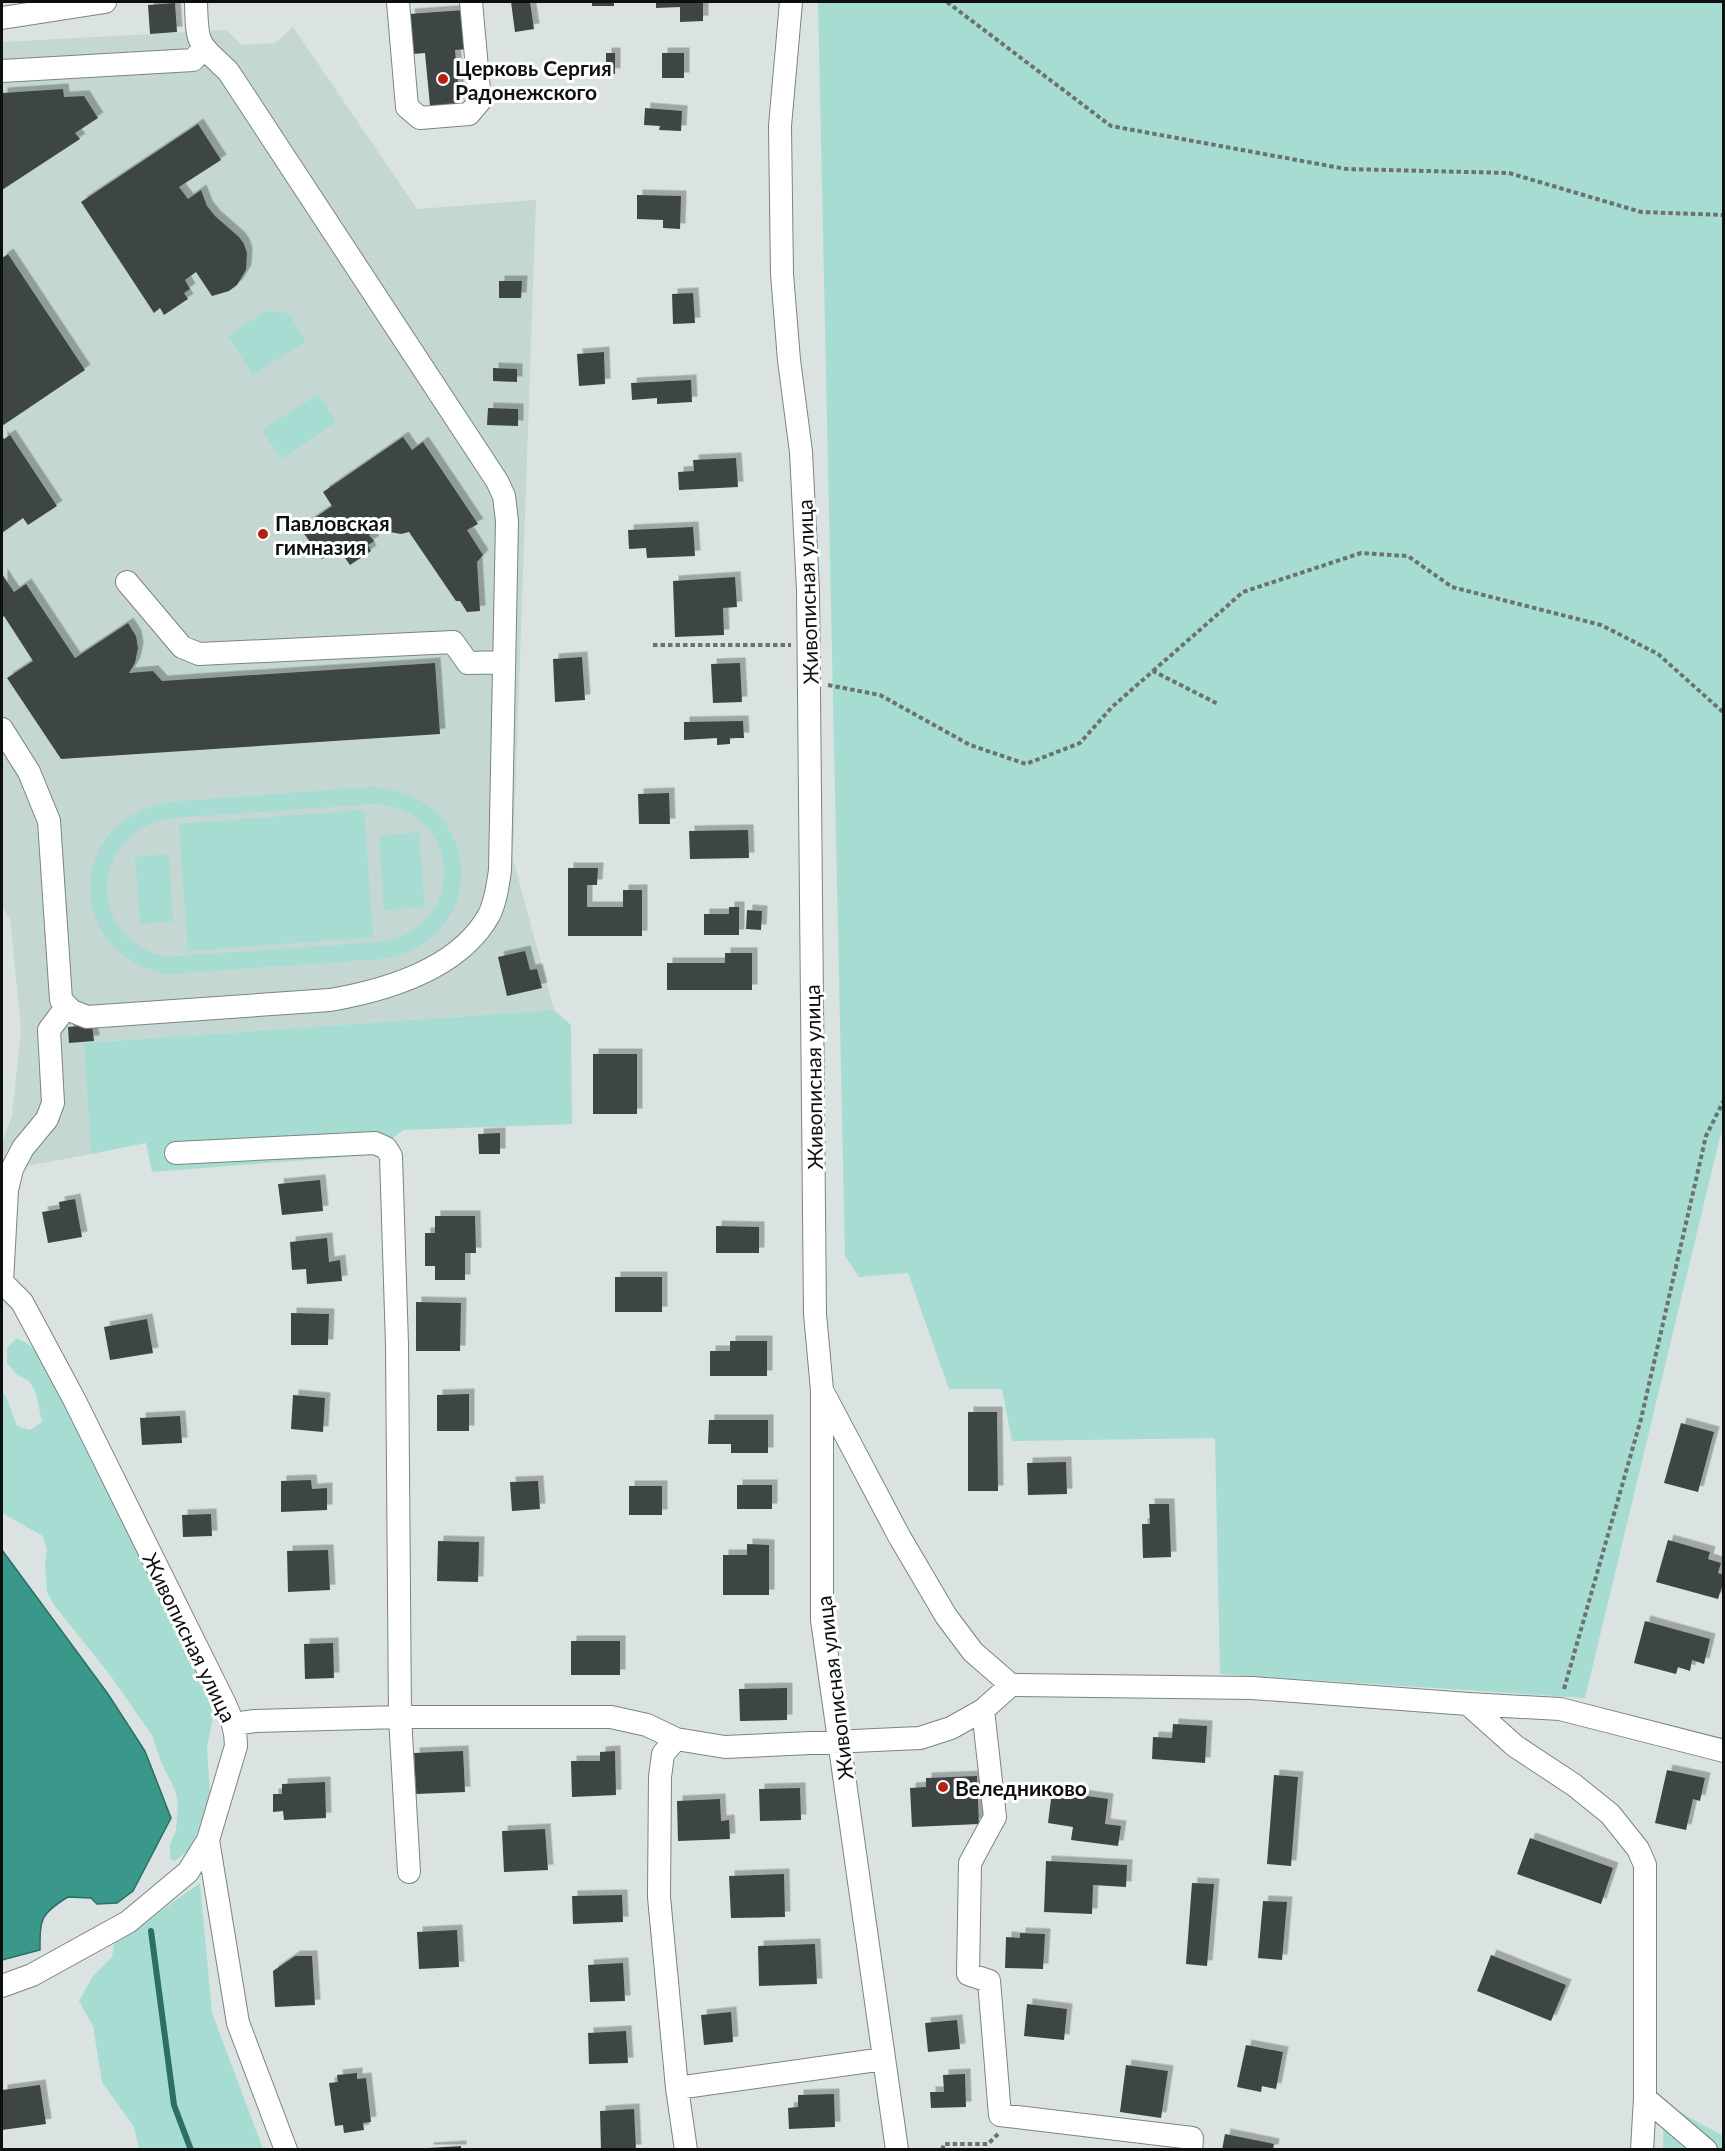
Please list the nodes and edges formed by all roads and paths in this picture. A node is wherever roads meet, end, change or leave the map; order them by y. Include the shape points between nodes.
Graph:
1 (105, 2) edge
2 (196, 2) edge
3 (398, 2) edge
4 (471, 2) edge
5 (791, 2) edge
6 (947, 2) edge
7 (2, 18) edge
8 (204, 48) junction
9 (2, 71) edge
10 (1724, 215) edge
11 (127, 582) dead end
12 (653, 645) dead end
13 (809, 645) junction
14 (504, 662) junction
15 (1153, 671) junction
16 (810, 682) junction
17 (1218, 704) dead end
18 (1724, 713) edge
19 (2, 729) edge
20 (67, 1006) junction
21 (1724, 1100) edge
22 (176, 1153) dead end
23 (2, 1282) edge
24 (822, 1390) junction
25 (1011, 1685) junction
26 (1468, 1704) junction
27 (1547, 1709) junction
28 (983, 1710) junction
29 (400, 1717) junction
30 (234, 1724) junction
31 (676, 1739) junction
32 (840, 1742) junction
33 (1724, 1750) edge
34 (208, 1840) junction
35 (409, 1872) dead end
36 (2, 1986) edge
37 (884, 2059) junction
38 (677, 2088) junction
39 (1645, 2098) junction
40 (1000, 2115) junction
41 (286, 2150) edge
42 (686, 2150) edge
43 (897, 2150) edge
44 (942, 2150) edge
45 (1191, 2150) edge
46 (1642, 2150) edge
47 (1706, 2150) edge

1 - 7 street
2 - 8 street via 196,32
3 - 4 street via 407,107 420,118 469,114 480,101
5 - 13 street, Живописная улица via 780,126 782,274 801,452
6 - 10 path via 1111,126 1346,169 1509,173 1641,212
8 - 9 street via 193,60
8 - 14 street via 228,71 504,496
11 - 14 street via 182,647 199,654 453,642 468,663
12 - 13 path
13 - 16 street, Живописная улица
14 - 20 street via 500,870 490,913 459,952 408,979 330,1000 87,1017
15 - 16 path via 1112,707 1080,743 1026,764 970,745 880,695
15 - 17 path
15 - 18 path via 1243,592 1361,554 1408,556 1452,587 1601,625 1658,654
16 - 24 street, Живописная улица via 815,1314
19 - 20 street via 29,772 49,821 61,1000
20 - 23 street via 49,1030 53,1103 47,1119 23,1148 7,1190
21 - 27 path via 1706,1136 1641,1419 1563,1690
22 - 29 street via 375,1143 386,1148 391,1156
23 - 30 street, Живописная улица via 22,1302 75,1401
24 - 25 street via 898,1536 945,1616 973,1652
24 - 32 street, Живописная улица via 822,1620
25 - 26 street via 1252,1688
25 - 28 street
26 - 27 street
26 - 39 street via 1515,1746 1610,1814 1638,1849 1645,1865
27 - 33 street via 1609,1720
28 - 32 street via 951,1728 920,1738
28 - 40 street via 995,1817 970,1863 968,1974 989,1981
29 - 30 street
29 - 31 street via 611,1717 647,1725
29 - 35 street
30 - 34 street, Живописная улица via 236,1746
31 - 32 street via 725,1747
31 - 38 street via 663,1754 660,1777 659,1897
32 - 37 street, Живописная улица
34 - 36 street, Живописная улица via 188,1872 137,1916 32,1975
34 - 41 street via 238,2023
37 - 38 street
37 - 43 street, Живописная улица
38 - 42 street
39 - 46 street
39 - 47 street
40 - 44 path via 999,2133 988,2144 944,2144
40 - 45 street via 1192,2138

